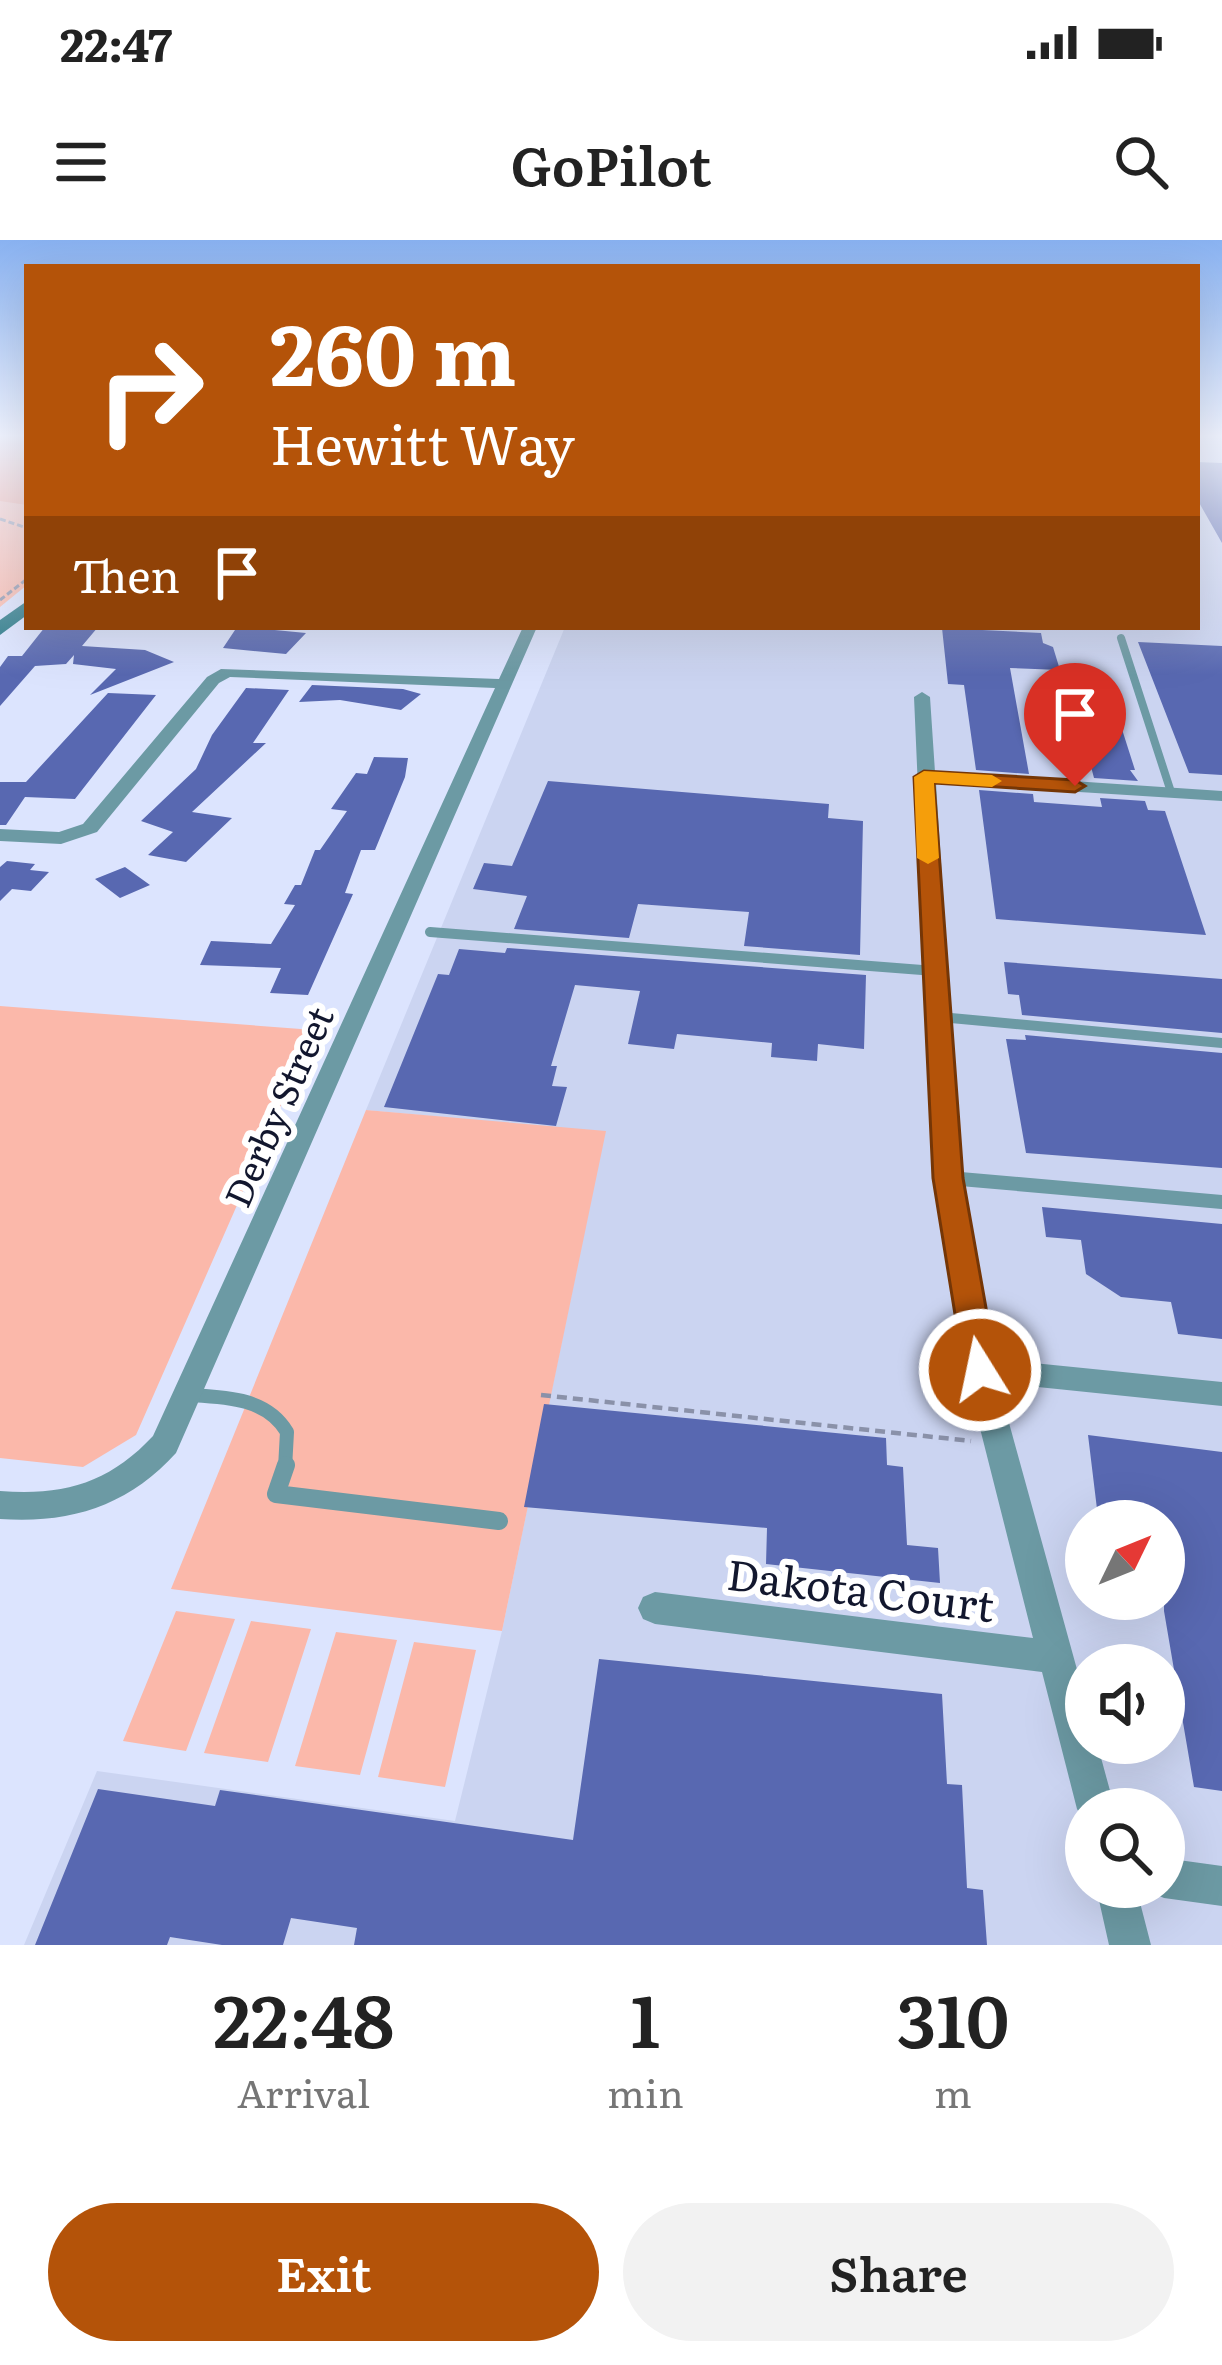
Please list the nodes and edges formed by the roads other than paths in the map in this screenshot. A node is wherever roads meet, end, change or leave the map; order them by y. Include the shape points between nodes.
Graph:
1 (24, 609) edge
2 (0, 629) edge
3 (529, 630) edge
4 (1121, 638) dead end
5 (1043, 680) dead end
6 (504, 684) junction
7 (922, 698) dead end
8 (924, 777) junction
9 (1075, 786) junction
10 (1171, 792) junction
11 (1222, 796) edge
12 (0, 836) edge
13 (430, 932) dead end
14 (935, 971) junction
15 (939, 1017) junction
16 (1222, 1043) edge
17 (948, 1178) junction
18 (1222, 1202) edge
19 (980, 1370) junction
20 (189, 1394) junction
21 (1222, 1394) edge
22 (0, 1505) edge
23 (500, 1521) dead end
24 (655, 1609) dead end
25 (1056, 1657) junction
26 (1090, 1788) edge
27 (1185, 1881) edge
28 (1222, 1886) edge
29 (1121, 1908) edge
30 (1130, 1945) edge

1 - 2 street
3 - 6 street, Derby Street
4 - 10 lane
5 - 9 lane
6 - 12 street via 227,672 90,828 61,838
6 - 20 street, Derby Street
7 - 8 street
8 - 9 street
8 - 14 street
9 - 10 street
10 - 11 street
13 - 14 lane
14 - 15 street
15 - 16 lane
15 - 17 street
17 - 18 lane
17 - 19 street
19 - 21 street
19 - 25 street
20 - 22 street, Derby Street via 166,1444 126,1482 71,1506
20 - 23 lane via 248,1401 278,1421 290,1450 276,1494
24 - 25 street, Dakota Court
25 - 26 street
27 - 28 street
29 - 30 street

